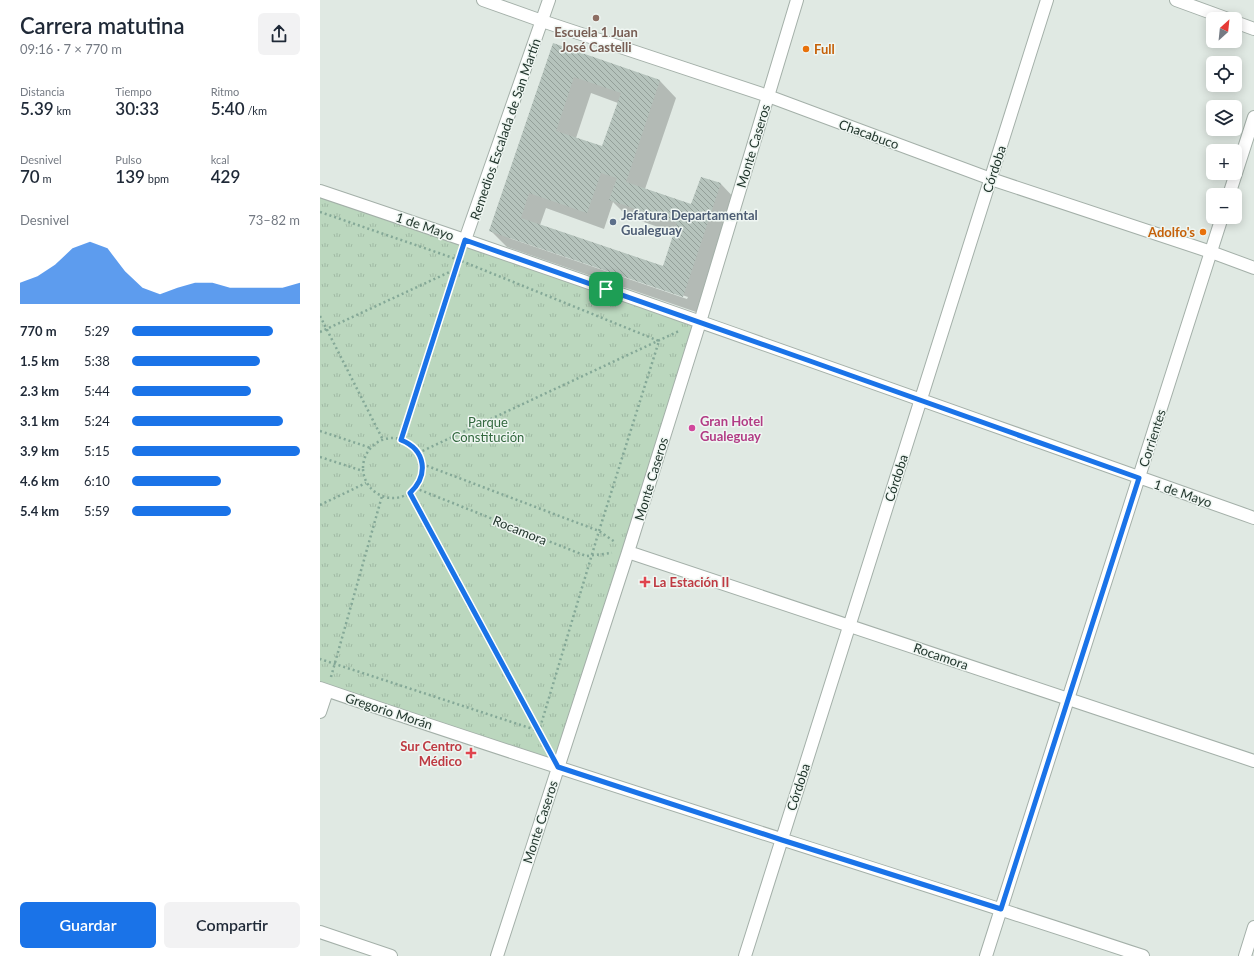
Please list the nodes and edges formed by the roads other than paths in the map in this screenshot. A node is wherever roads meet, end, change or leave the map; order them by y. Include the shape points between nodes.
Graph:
1 (483, 0) edge
2 (549, 0) edge
3 (797, 0) edge
4 (1047, 0) edge
5 (1176, 0) edge
6 (1209, 12) edge
7 (542, 21) junction
8 (1242, 24) edge
9 (1254, 28) edge
10 (768, 96) junction
11 (1254, 117) edge
12 (991, 179) junction
13 (1231, 188) edge
14 (320, 191) edge
15 (1220, 224) edge
16 (465, 240) junction
17 (1211, 252) junction
18 (1254, 268) edge
19 (700, 322) junction
20 (921, 400) junction
21 (1139, 478) junction
22 (1254, 518) edge
23 (628, 552) junction
24 (849, 625) junction
25 (323, 689) edge
26 (1068, 699) junction
27 (320, 712) edge
28 (1254, 761) edge
29 (558, 767) junction
30 (782, 840) junction
31 (1001, 909) junction
32 (1254, 927) edge
33 (320, 932) edge
34 (391, 956) edge
35 (497, 956) edge
36 (744, 956) edge
37 (986, 956) edge
38 (1143, 956) edge
39 (1245, 956) edge

1 - 7 street, Chacabuco
2 - 7 street, Remedios Escalada de San Martín
3 - 10 street, Monte Caseros
4 - 12 street, Córdoba
5 - 6 street
7 - 10 street, Chacabuco
7 - 16 street, Remedios Escalada de San Martín
8 - 9 street
10 - 12 street, Chacabuco
10 - 19 street, Monte Caseros
11 - 13 street
12 - 17 street, Chacabuco
12 - 20 street, Córdoba
14 - 16 street, 1 de Mayo
15 - 17 street, Corrientes
16 - 19 street, 1 de Mayo
17 - 18 street, Chacabuco
17 - 21 street, Corrientes
19 - 20 street, 1 de Mayo
19 - 23 street, Monte Caseros
20 - 21 street, 1 de Mayo
20 - 24 street, Córdoba
21 - 22 street, 1 de Mayo
21 - 26 street, Corrientes
23 - 24 street, Rocamora
23 - 29 street, Monte Caseros
24 - 26 street, Rocamora
24 - 30 street, Córdoba
25 - 27 street
25 - 29 street, Gregorio Morán
26 - 28 street, Rocamora
26 - 31 street, Corrientes
29 - 30 street, Gregorio Morán
29 - 35 street, Monte Caseros
30 - 31 street, Gregorio Morán
30 - 36 street, Córdoba
31 - 37 street, Corrientes
31 - 38 street, Gregorio Morán
32 - 39 street
33 - 34 street

